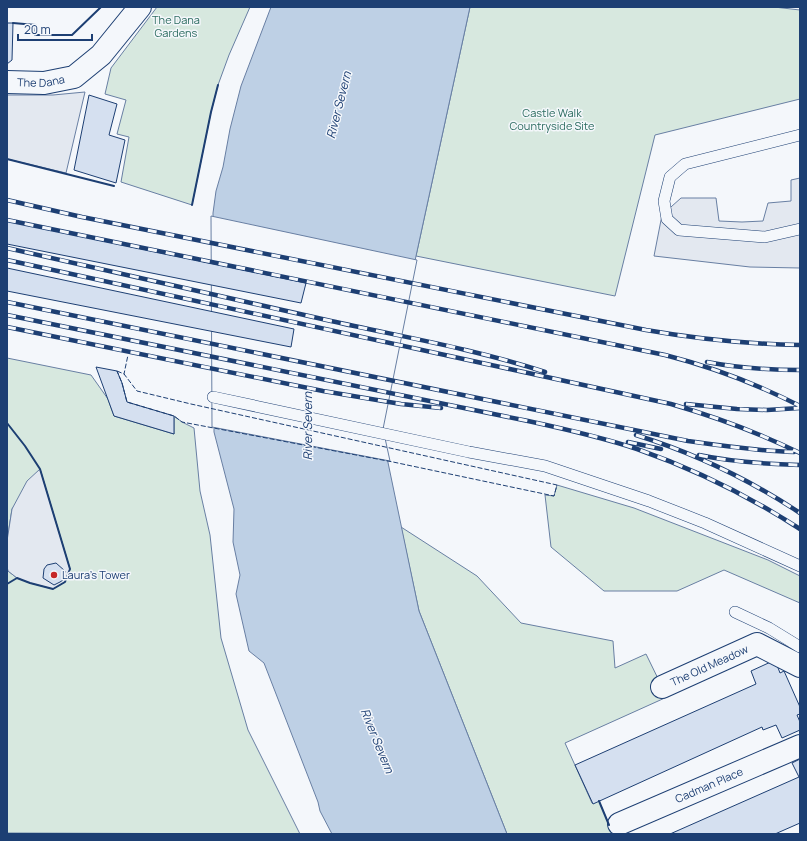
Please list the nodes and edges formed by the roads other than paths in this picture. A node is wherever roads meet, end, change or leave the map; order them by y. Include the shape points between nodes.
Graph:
1 (140, 7) edge
2 (7, 82) edge
3 (800, 135) edge
4 (800, 229) edge
5 (213, 397) dead end
6 (800, 566) edge
7 (735, 612) dead end
8 (800, 647) edge
9 (800, 666) edge
10 (662, 687) dead end
11 (800, 746) edge
12 (619, 824) dead end

1 - 2 street, The Dana via 101,55 74,77 44,83
3 - 4 lane via 685,164 670,177 664,201 667,219 679,230 765,237
5 - 6 lane via 546,466 619,490 705,523
7 - 8 lane via 769,628
9 - 10 street, The Old Meadow via 757,644
11 - 12 street, Cadman Place

